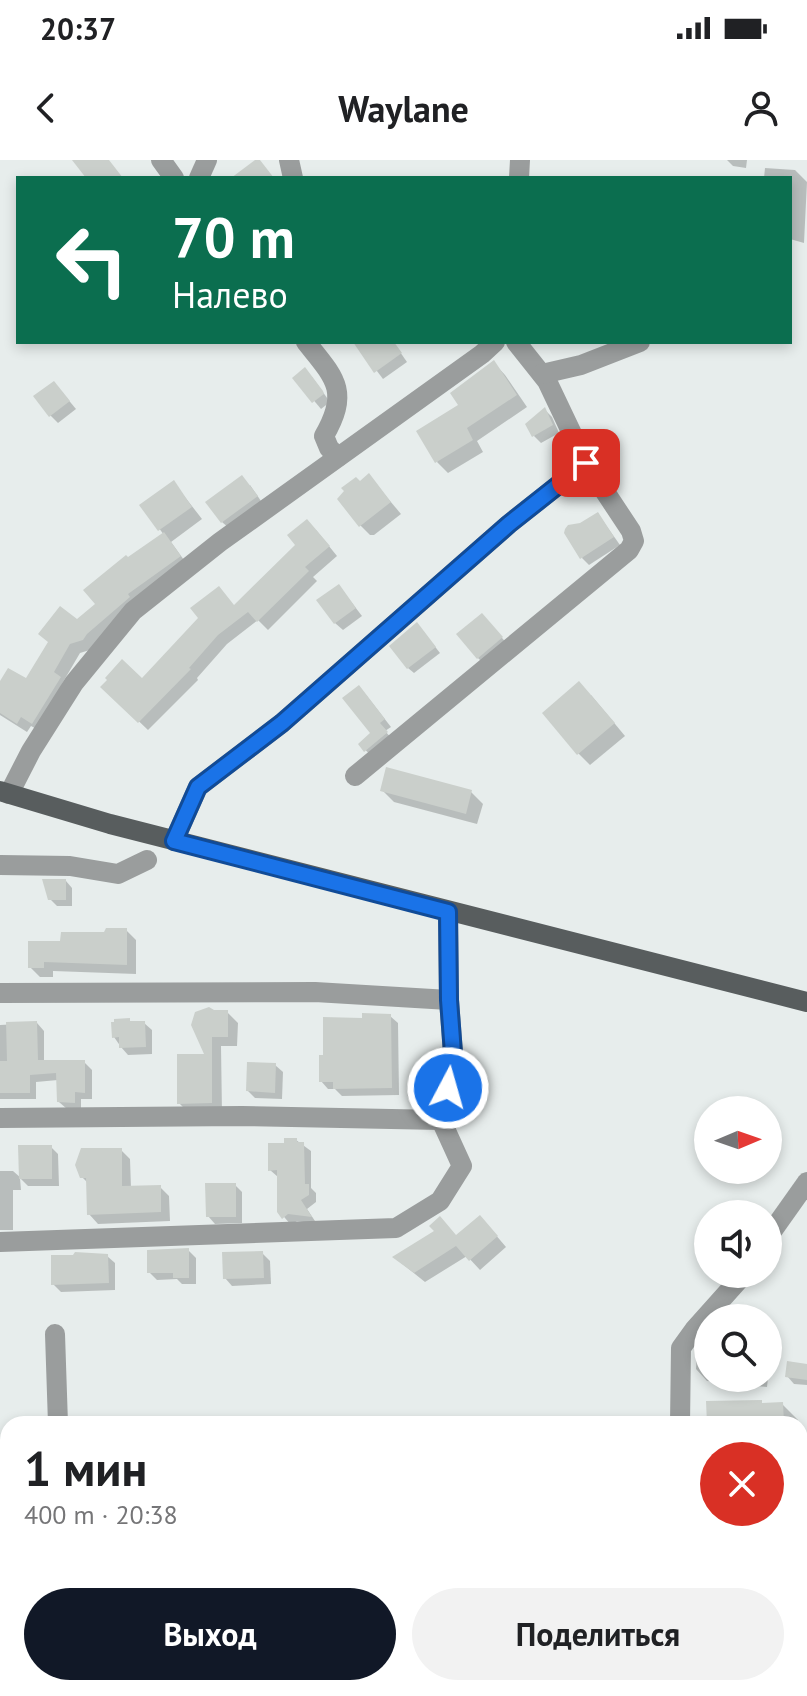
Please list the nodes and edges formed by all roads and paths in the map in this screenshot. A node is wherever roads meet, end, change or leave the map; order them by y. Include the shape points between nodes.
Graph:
1 (308, 344) edge
2 (493, 344) edge
3 (518, 344) edge
4 (635, 344) edge
5 (542, 374) junction
6 (338, 457) junction
7 (586, 463) junction
8 (355, 776) dead end
9 (4, 792) edge
10 (174, 841) junction
11 (147, 860) dead end
12 (0, 865) edge
13 (448, 912) junction
14 (0, 993) edge
15 (449, 1000) junction
16 (807, 1002) edge
17 (0, 1118) edge
18 (441, 1120) junction
19 (807, 1182) edge
20 (782, 1217) edge
21 (0, 1242) edge
22 (732, 1288) edge
23 (55, 1334) dead end
24 (58, 1416) edge
25 (680, 1416) edge

1 - 6 street via 339,391 324,436
2 - 6 street
3 - 5 street
4 - 5 street
5 - 7 street
6 - 9 street via 133,611 74,683
7 - 8 street via 631,531 634,541 629,550
7 - 10 street via 282,723 198,787
9 - 10 main road
10 - 13 main road
11 - 12 street via 118,874 70,866
13 - 15 street
13 - 16 main road
14 - 15 street via 315,992
15 - 18 street via 453,1053
17 - 18 street
18 - 21 street via 462,1166 440,1201 396,1228
19 - 20 street
22 - 25 street via 681,1348
23 - 24 street

